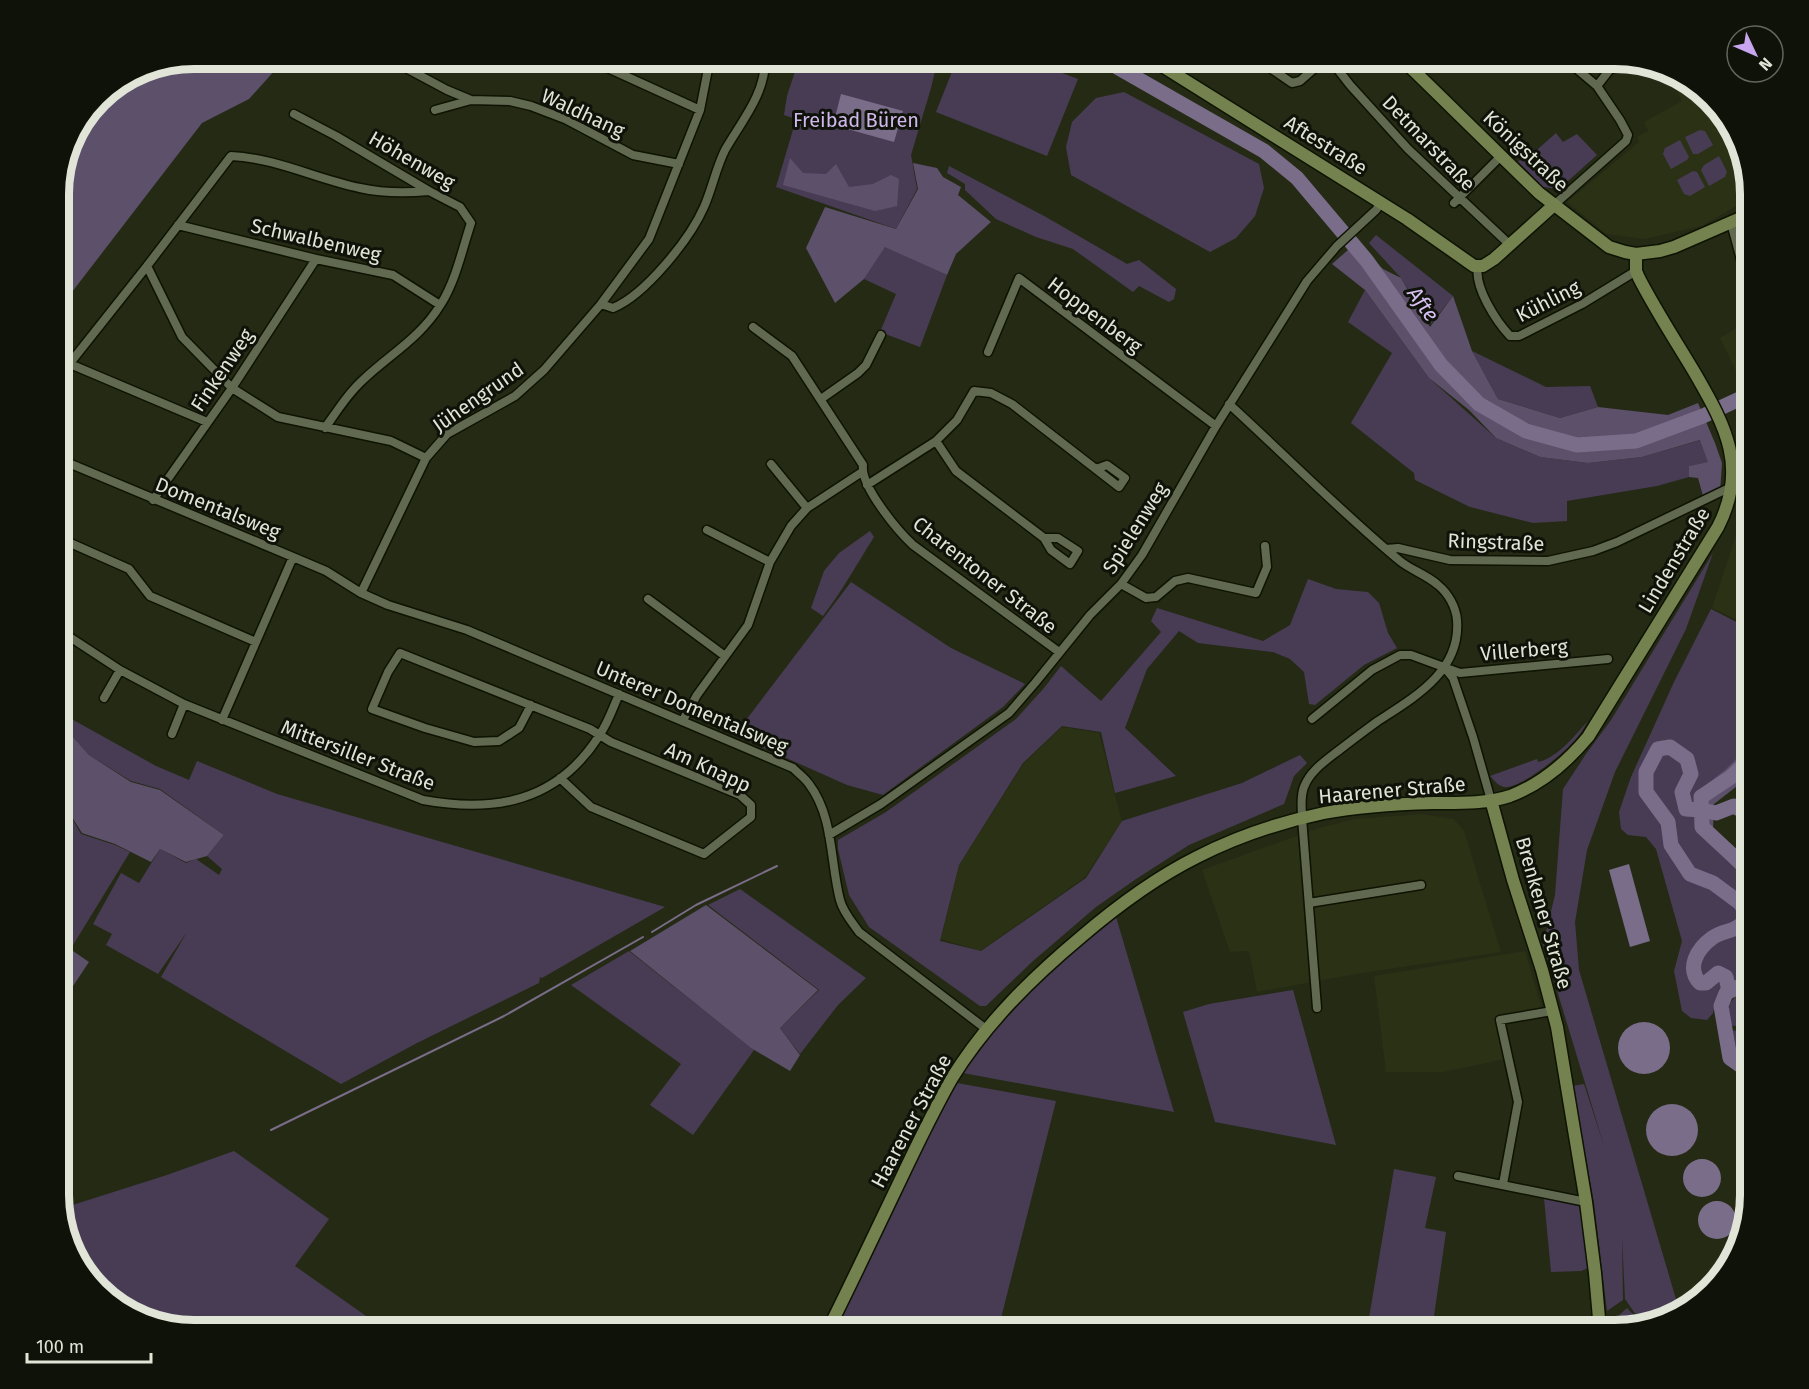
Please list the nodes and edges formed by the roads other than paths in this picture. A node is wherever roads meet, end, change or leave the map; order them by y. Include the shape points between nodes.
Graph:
1 (409, 69) edge
2 (612, 69) edge
3 (708, 69) edge
4 (765, 69) edge
5 (1169, 69) edge
6 (1272, 69) edge
7 (1313, 69) edge
8 (1337, 69) edge
9 (1413, 69) edge
10 (1578, 69) edge
11 (1610, 69) edge
12 (1597, 86) junction
13 (471, 100) junction
14 (435, 110) dead end
15 (700, 110) junction
16 (294, 114) dead end
17 (1501, 156) junction
18 (679, 164) junction
19 (429, 191) junction
20 (1456, 200) junction
21 (1381, 202) junction
22 (1554, 205) junction
23 (1740, 218) edge
24 (1731, 222) junction
25 (178, 225) junction
26 (1509, 244) junction
27 (1636, 254) junction
28 (1740, 256) edge
29 (316, 259) junction
30 (147, 266) junction
31 (1478, 267) junction
32 (1636, 271) junction
33 (601, 304) junction
34 (440, 305) junction
35 (753, 327) dead end
36 (881, 334) dead end
37 (988, 351) dead end
38 (70, 364) joint
39 (232, 388) junction
40 (822, 399) junction
41 (1229, 404) junction
42 (207, 422) junction
43 (1216, 426) junction
44 (325, 428) junction
45 (936, 441) junction
46 (426, 458) junction
47 (69, 463) edge
48 (771, 464) dead end
49 (1096, 469) dead end
50 (1740, 469) edge
51 (1732, 471) junction
52 (862, 472) junction
53 (867, 484) junction
54 (1731, 487) junction
55 (153, 500) junction
56 (807, 508) junction
57 (707, 530) dead end
58 (1044, 538) dead end
59 (69, 542) edge
60 (1266, 546) dead end
61 (1386, 549) junction
62 (293, 557) junction
63 (770, 561) junction
64 (1121, 584) junction
65 (361, 593) junction
66 (648, 599) dead end
67 (69, 638) edge
68 (256, 642) junction
69 (1059, 652) junction
70 (725, 656) junction
71 (1608, 659) dead end
72 (1444, 668) junction
73 (120, 670) junction
74 (619, 694) junction
75 (104, 698) dead end
76 (184, 704) junction
77 (531, 705) junction
78 (1312, 719) dead end
79 (222, 720) junction
80 (684, 720) junction
81 (172, 734) dead end
82 (600, 735) junction
83 (560, 778) junction
84 (1491, 800) junction
85 (1302, 818) junction
86 (829, 835) junction
87 (1421, 885) dead end
88 (1309, 903) junction
89 (1317, 1008) dead end
90 (1552, 1011) junction
91 (986, 1029) junction
92 (1458, 1176) dead end
93 (1503, 1184) junction
94 (1586, 1202) junction
95 (833, 1320) edge
96 (1599, 1320) edge

1 - 13 street, Waldhang
2 - 15 street
3 - 15 street, Jühengrund
4 - 33 street via 751,106 724,152 704,208 685,238 635,296 613,308
5 - 21 main road, Aftestraße
6 - 7 street via 1292,83
8 - 20 street, Detmarstraße
9 - 17 main road, Königstraße
10 - 12 street
11 - 12 street
12 - 22 street via 1628,135 1626,141
13 - 14 street, Waldhang
13 - 18 street, Waldhang via 531,106 633,155
15 - 18 street, Jühengrund
16 - 19 street, Höhenweg
17 - 20 street
17 - 22 main road, Königstraße
18 - 33 street, Jühengrund via 649,239
19 - 25 street via 360,188 253,157 231,156
19 - 34 street, Höhenweg via 460,207 471,223
20 - 26 street, Detmarstraße
21 - 31 main road, Aftestraße via 1468,264
21 - 41 street, Spielenweg via 1307,281
22 - 26 main road
22 - 27 main road, Königstraße via 1609,247
23 - 24 main road
24 - 27 main road via 1674,247
24 - 28 street
25 - 29 street, Schwalbenweg
25 - 30 street
26 - 31 main road via 1489,263
27 - 32 main road, Lindenstraße
29 - 34 street, Schwalbenweg via 393,275
29 - 39 street, Finkenweg
30 - 38 street
30 - 39 street via 182,337
31 - 32 street, Kühling via 1479,284 1510,336 1519,336 1582,304
32 - 51 main road, Lindenstraße via 1724,427
33 - 46 street, Jühengrund via 544,370 515,396 447,434
34 - 44 street, Höhenweg via 411,341 364,379
35 - 40 street, Charentoner Straße via 792,356
36 - 40 street via 858,373
37 - 43 street, Hoppenberg via 1019,278
38 - 42 street
39 - 42 street, Finkenweg
39 - 44 street via 278,417
40 - 52 street, Charentoner Straße via 863,465
41 - 43 street, Spielenweg
41 - 61 street
42 - 55 street, Finkenweg
43 - 64 street, Spielenweg via 1144,552
44 - 46 street via 391,441
45 - 49 street via 957,420 974,391 991,393 1012,404
45 - 53 street
45 - 58 street via 956,471
46 - 65 street, Jühengrund
47 - 55 street, Domentalsweg
48 - 56 street
50 - 51 street
51 - 54 main road, Lindenstraße
52 - 53 street, Charentoner Straße
52 - 56 street
53 - 69 street, Charentoner Straße via 913,545
54 - 61 street, Ringstraße via 1617,542 1548,561 1450,560 1398,548
54 - 84 main road, Lindenstraße via 1718,527 1588,737 1563,764 1536,783
55 - 62 street, Domentalsweg
56 - 63 street
57 - 63 street
59 - 68 street via 129,569 150,596
60 - 64 street via 1267,567 1256,593 1188,578 1175,581 1156,597 1146,598
61 - 72 street via 1439,585 1454,605 1456,634
62 - 65 street, Domentalsweg
62 - 68 street
63 - 70 street via 748,625
64 - 69 street, Spielenweg
65 - 74 street, Unterer Domentalsweg via 467,630
66 - 70 street
67 - 73 street, Mittersiller Straße
68 - 79 street
69 - 86 street, Spielenweg via 1009,713 881,804
70 - 80 street
71 - 72 street, Villerberg via 1460,673
72 - 78 street, Villerberg via 1400,654 1372,670
72 - 84 street, Brenkener Straße via 1454,678
72 - 85 street via 1418,695 1363,731 1311,774 1301,797
73 - 75 street
73 - 76 street, Mittersiller Straße
74 - 80 street, Unterer Domentalsweg
74 - 82 street, Mittersiller Straße
76 - 79 street, Mittersiller Straße
76 - 81 street
77 - 77 street via 400,653 372,709 474,742 499,741 519,728
77 - 82 street
79 - 83 street, Mittersiller Straße via 423,800 448,805 517,801
80 - 86 street, Unterer Domentalsweg via 793,768 809,784 821,805
82 - 83 street, Mittersiller Straße
82 - 83 street, Am Knapp via 740,795 751,805 751,817 704,854 591,807
84 - 85 main road, Haarener Straße via 1336,810
84 - 90 main road, Brenkener Straße
85 - 88 street
85 - 91 main road, Haarener Straße via 1207,853 1145,888 1045,967
86 - 91 street, Unterer Domentalsweg via 840,902 859,932
87 - 88 street
88 - 89 street
90 - 93 street via 1500,1020 1518,1101
90 - 94 main road, Brenkener Straße
91 - 95 main road, Haarener Straße via 930,1117
92 - 93 street
93 - 94 street
94 - 96 main road, Brenkener Straße

